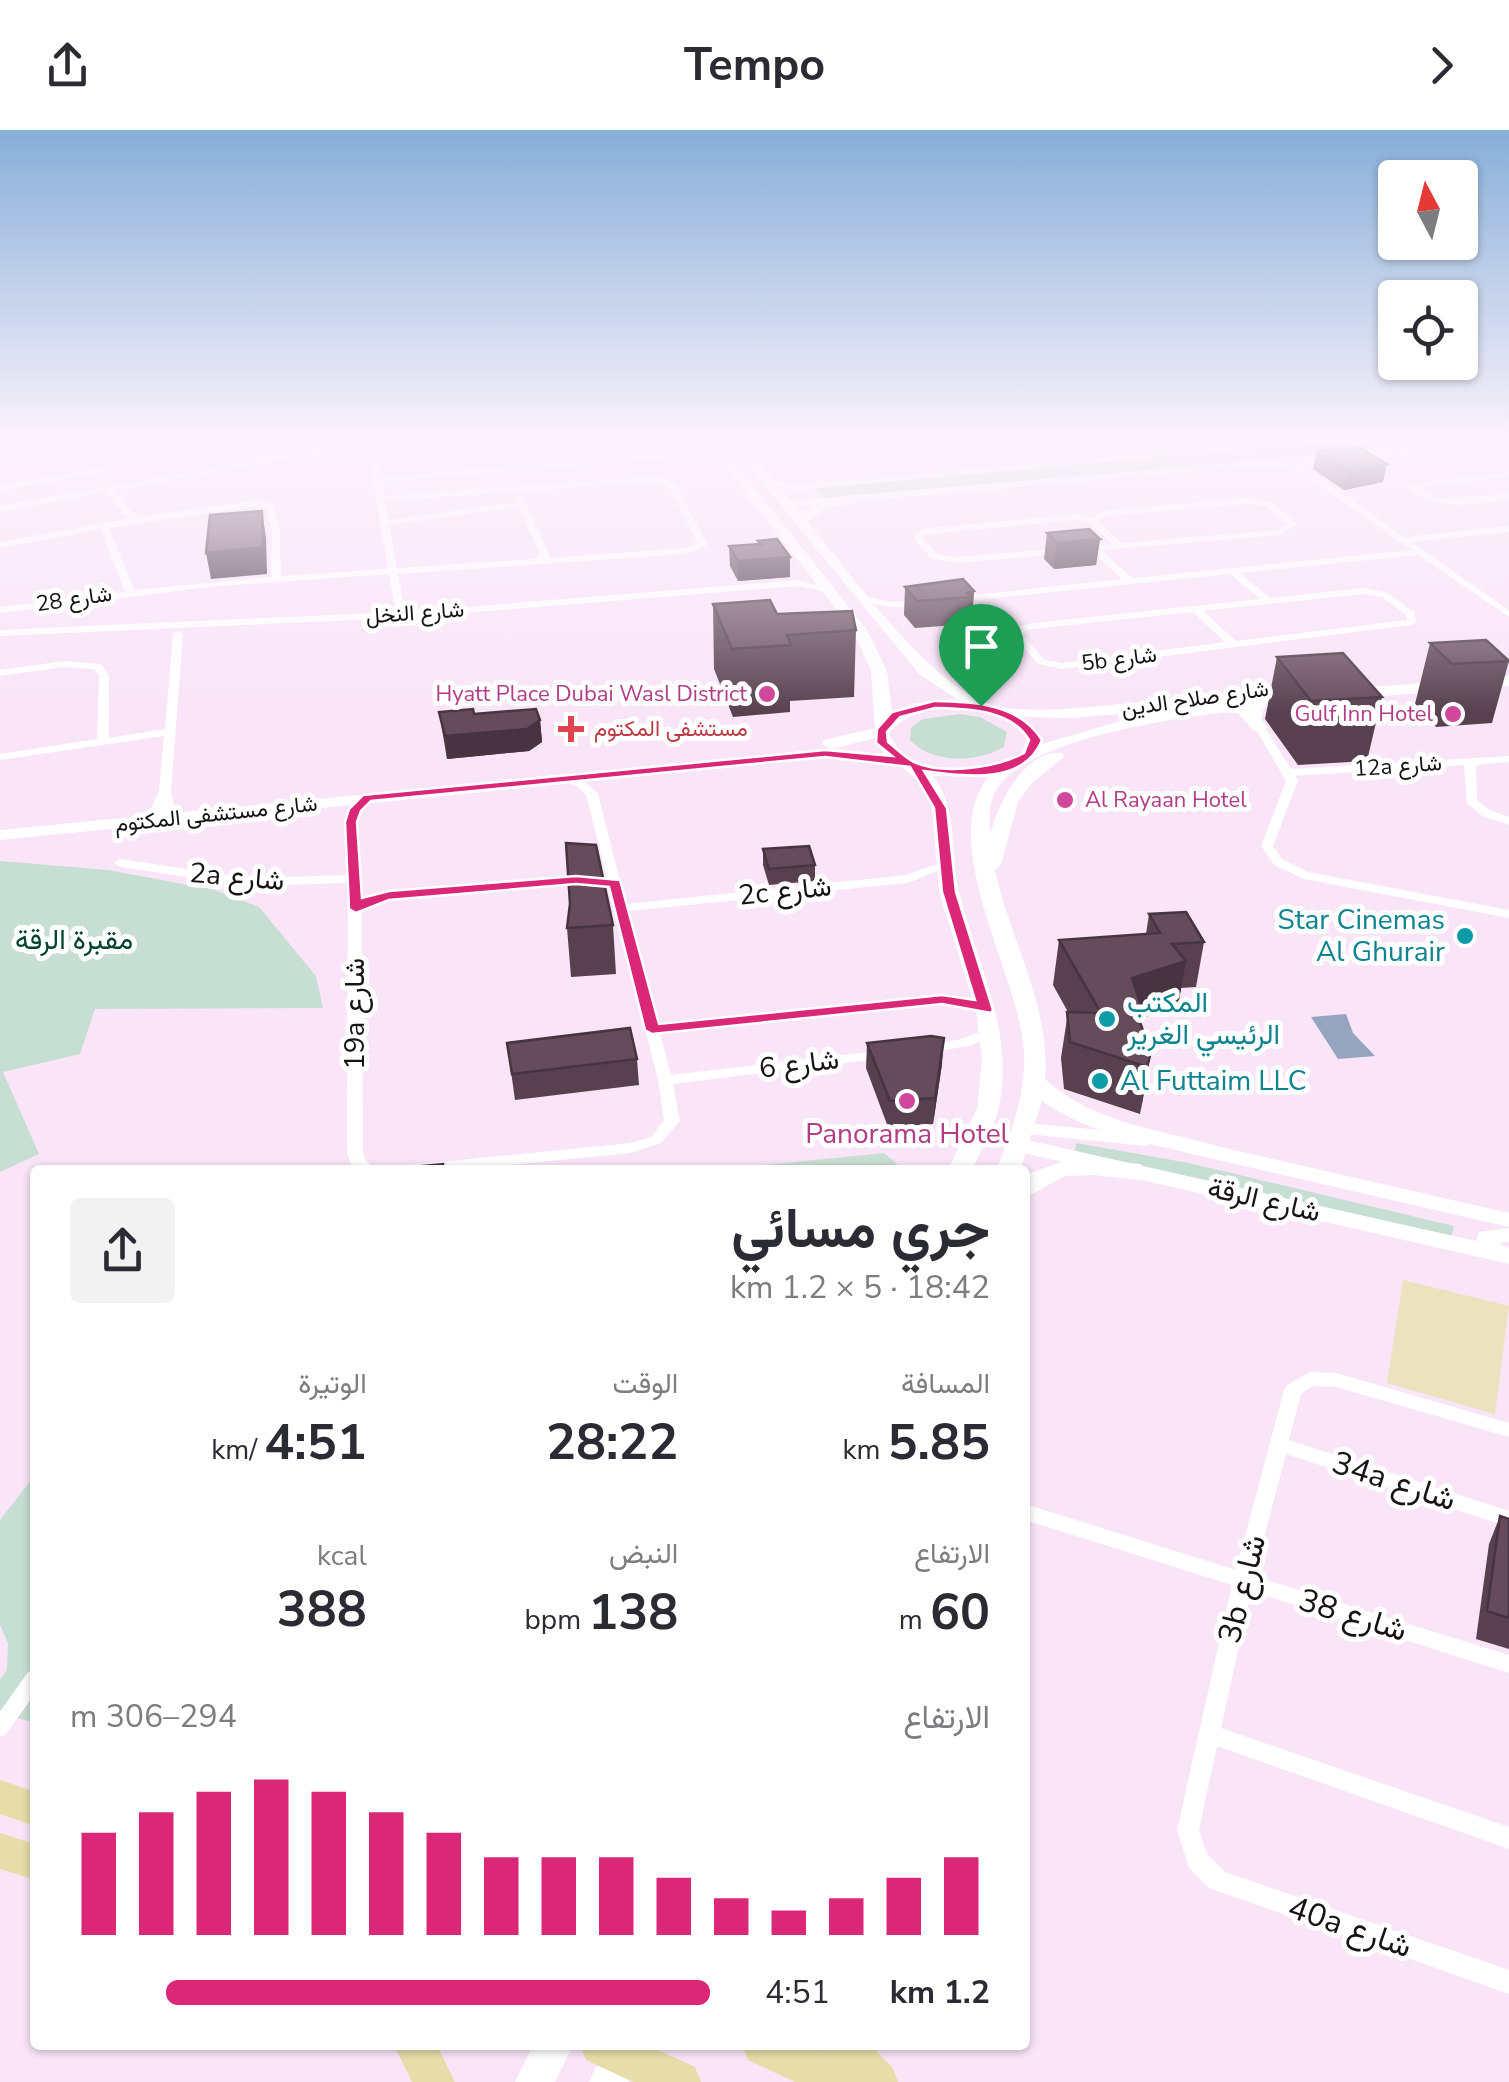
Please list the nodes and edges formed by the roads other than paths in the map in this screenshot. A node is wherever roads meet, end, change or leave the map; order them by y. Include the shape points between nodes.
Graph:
1 (72, 531) edge
2 (106, 531) edge
3 (276, 531) edge
4 (387, 531) edge
5 (535, 531) edge
6 (696, 531) edge
7 (782, 531) edge
8 (810, 531) edge
9 (930, 531) edge
10 (1103, 531) edge
11 (1282, 531) edge
12 (1392, 531) edge
13 (1489, 531) edge
14 (1403, 540) junction
15 (0, 545) edge
16 (1119, 546) junction
17 (1093, 548) junction
18 (1421, 552) junction
19 (537, 561) junction
20 (394, 571) junction
21 (1232, 572) junction
22 (276, 579) junction
23 (1130, 582) junction
24 (828, 590) junction
25 (130, 592) junction
26 (114, 594) junction
27 (81, 598) junction
28 (868, 600) junction
29 (1268, 601) junction
30 (100, 604) junction
31 (903, 605) junction
32 (1195, 609) junction
33 (0, 610) edge
34 (401, 614) junction
35 (1509, 614) edge
36 (882, 616) junction
37 (93, 629) junction
38 (173, 630) junction
39 (0, 636) edge
40 (1235, 646) junction
41 (1509, 669) edge
42 (0, 673) edge
43 (1509, 680) edge
44 (1325, 684) junction
45 (1260, 704) junction
46 (981, 706) junction
47 (1240, 706) junction
48 (1218, 708) junction
49 (1000, 711) junction
50 (1173, 715) junction
51 (1259, 727) junction
52 (883, 728) junction
53 (170, 732) junction
54 (103, 742) junction
55 (1030, 755) junction
56 (0, 756) edge
57 (1509, 759) edge
58 (1470, 762) junction
59 (912, 764) junction
60 (1008, 767) junction
61 (1288, 773) junction
62 (610, 774) junction
63 (562, 778) junction
64 (592, 794) junction
65 (367, 798) junction
66 (162, 809) junction
67 (1509, 821) edge
68 (0, 825) edge
69 (0, 835) edge
70 (120, 863) dead end
71 (945, 865) junction
72 (989, 878) junction
73 (354, 879) junction
74 (615, 883) junction
75 (622, 908) junction
76 (356, 909) junction
77 (1509, 914) edge
78 (986, 1010) junction
79 (652, 1030) junction
80 (990, 1032) junction
81 (915, 1050) edge
82 (896, 1052) edge
83 (665, 1080) junction
84 (1035, 1082) junction
85 (978, 1133) junction
86 (1021, 1137) junction
87 (1206, 1150) junction
88 (360, 1165) edge
89 (461, 1165) edge
90 (962, 1165) edge
91 (1010, 1165) edge
92 (1140, 1172) junction
93 (1030, 1185) edge
94 (1509, 1220) edge
95 (1505, 1248) edge
96 (1509, 1430) edge
97 (1278, 1444) junction
98 (1030, 1514) edge
99 (1509, 1519) edge
100 (1244, 1581) junction
101 (1509, 1664) edge
102 (30, 1685) edge
103 (0, 1726) edge
104 (1208, 1733) junction
105 (0, 1797) edge
106 (30, 1807) edge
107 (1509, 1838) edge
108 (0, 1851) edge
109 (30, 1860) edge
110 (1197, 1860) joint
111 (1509, 1982) edge
112 (417, 2050) edge
113 (551, 2050) edge
114 (774, 2050) edge
115 (845, 2050) edge
116 (614, 2057) edge
117 (434, 2082) edge
118 (534, 2082) edge
119 (680, 2082) edge
120 (841, 2082) edge
121 (877, 2082) edge

1 - 15 street
2 - 25 street
3 - 22 street
4 - 20 street
5 - 19 street via 546,554
6 - 19 street, شارع 28 via 702,542 697,549
7 - 24 main road
8 - 28 main road
9 - 17 street via 918,536 930,553 948,560
10 - 16 street
11 - 16 street
12 - 14 street
13 - 14 street
14 - 18 street
16 - 17 street
17 - 23 street
18 - 21 street
18 - 35 street
19 - 20 street, شارع 28
20 - 22 street, شارع 28
20 - 34 street
21 - 23 street
21 - 29 street
22 - 25 street, شارع 28
23 - 31 street
24 - 34 street, شارع النخل via 798,583
24 - 52 main road via 874,657
25 - 26 street, شارع 28
26 - 27 street, شارع 28
26 - 30 street
27 - 30 street
27 - 33 street, شارع 28
28 - 31 street
28 - 36 main road
29 - 32 street, 5b شارع
29 - 40 street, 5b شارع via 1371,591 1414,620
30 - 37 street
31 - 36 street
32 - 40 street
32 - 40 street, 5b شارع via 1033,626 1018,635 1039,660 1056,666
34 - 38 street, شارع النخل
36 - 46 main road via 935,681
37 - 38 street
37 - 39 street
38 - 53 street
41 - 44 main road, شارع صلاح الدين
42 - 54 street via 97,666 104,674
43 - 45 main road, شارع صلاح الدين
44 - 47 main road via 1250,698
44 - 49 main road, شارع صلاح الدين via 1093,712
45 - 47 main road, شارع صلاح الدين
45 - 51 street
46 - 49 main road, شارع صلاح الدين
46 - 52 main road, شارع مستشفى المكتوم via 924,706 896,715
47 - 48 main road, شارع صلاح الدين
47 - 51 main road
48 - 50 main road, شارع صلاح الدين
48 - 51 street
49 - 55 main road via 1032,732
50 - 55 main road, شارع صلاح الدين via 1104,729
50 - 72 main road via 1076,748 1026,778 1004,807
51 - 61 street
52 - 59 main road via 884,746
52 - 66 main road, شارع مستشفى المكتوم via 832,744
53 - 54 street
53 - 66 street
54 - 56 street
55 - 60 main road, شارع صلاح الدين
57 - 58 street, 12a شارع
58 - 61 street, 12a شارع
58 - 67 street via 1471,801
59 - 60 main road, شارع مستشفى المكتوم via 952,773
59 - 62 main road, شارع مستشفى المكتوم via 825,753
59 - 71 main road via 940,808
60 - 72 main road via 980,810
61 - 77 street via 1292,783 1267,846 1278,862 1320,879
62 - 63 main road, شارع مستشفى المكتوم
62 - 64 street
63 - 64 street
63 - 65 main road, شارع مستشفى المكتوم
64 - 74 street
65 - 66 main road, شارع مستشفى المكتوم
65 - 73 street, 19a شارع via 351,822
66 - 68 main road, شارع مستشفى المكتوم
66 - 69 main road, شارع مستشفى المكتوم
70 - 73 street, 2a شارع via 247,882
71 - 75 street, 2c شارع via 908,879
71 - 78 main road
72 - 84 main road via 1033,1036
73 - 76 street, 19a شارع
74 - 75 street
74 - 76 street via 576,880 389,896
75 - 79 street
76 - 88 street, 19a شارع
78 - 79 street via 942,999
78 - 80 main road
79 - 83 street
80 - 81 street
80 - 85 main road via 994,1084
82 - 83 street, شارع 6
83 - 89 street via 672,1120 656,1140 618,1150
84 - 86 main road
84 - 87 main road via 1086,1116
85 - 86 main road
85 - 90 main road
86 - 87 street, شارع الرقة via 1128,1138
86 - 91 main road
86 - 92 street, شارع الرقة
87 - 94 street, شارع الرقة
92 - 93 main road via 1064,1169
92 - 95 street, شارع الرقة
96 - 97 street, 3b شارع via 1323,1378 1293,1390
97 - 99 street, 34a شارع
97 - 100 street, 3b شارع
98 - 100 street, شارع 38
100 - 101 street, شارع 38
100 - 104 street, 3b شارع
102 - 103 street
104 - 107 street
104 - 110 street, 3b شارع via 1189,1815
105 - 106 main road
108 - 109 main road
110 - 111 street, 40a شارع via 1230,1886
112 - 117 main road
113 - 118 main road
114 - 120 main road
115 - 121 main road
116 - 119 main road

